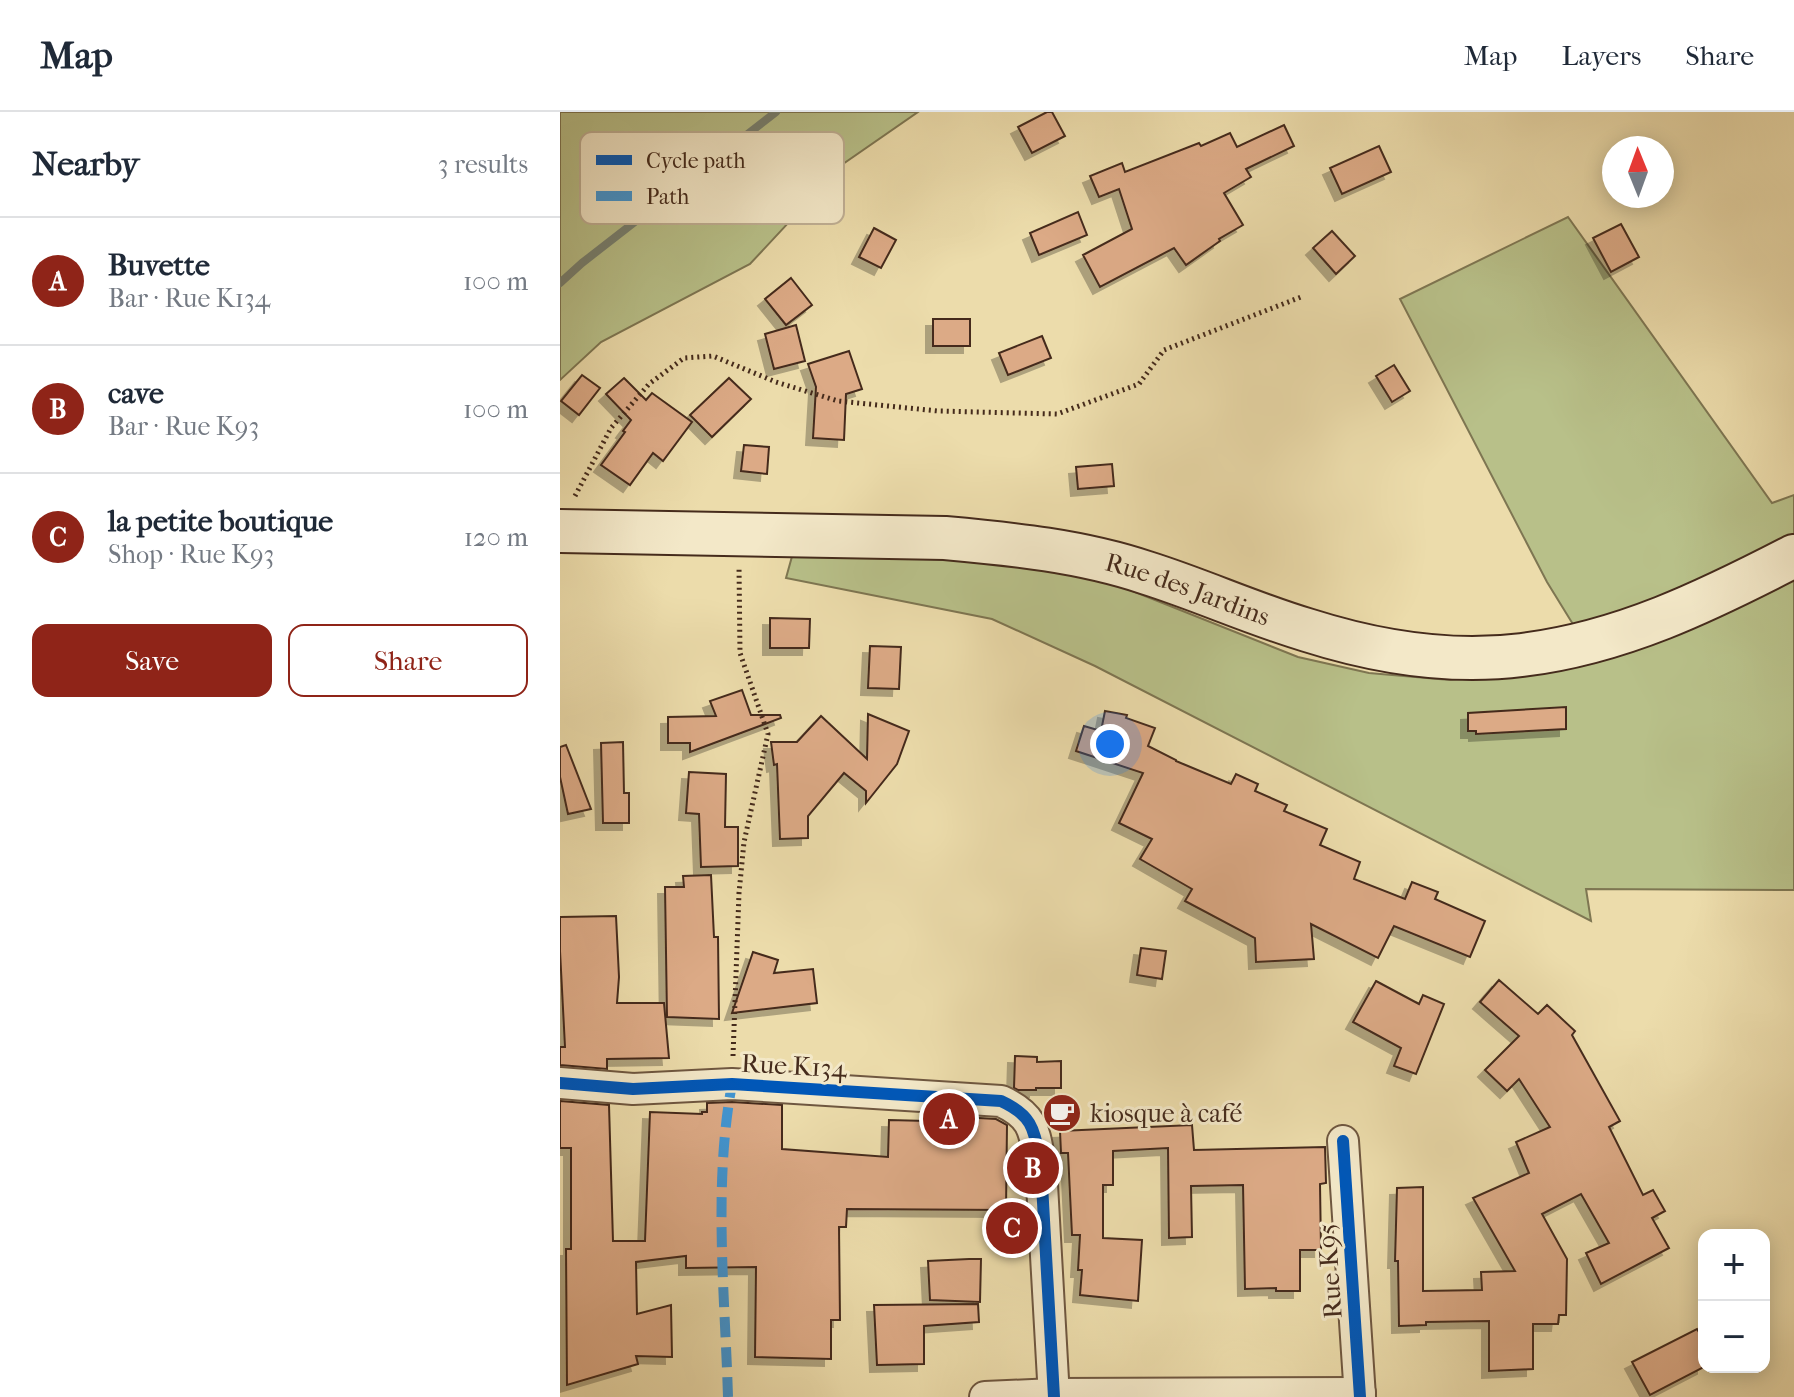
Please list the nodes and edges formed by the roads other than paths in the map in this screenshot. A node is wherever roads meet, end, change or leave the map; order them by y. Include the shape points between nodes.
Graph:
1 (567, 514) edge
2 (1794, 556) edge
3 (560, 1083) edge
4 (1343, 1141) dead end
5 (1360, 1395) edge
6 (1054, 1396) edge
7 (985, 1397) edge

1 - 2 main road, Rue des Jardins via 739,533 945,538 1079,555 1145,572 1307,630 1383,650 1454,658 1521,655 1592,642 1651,623
3 - 6 street, Rue K134 via 633,1089 732,1084 1001,1101 1022,1112 1034,1132 1041,1167
4 - 5 street, Rue K95
5 - 6 street
6 - 7 street

